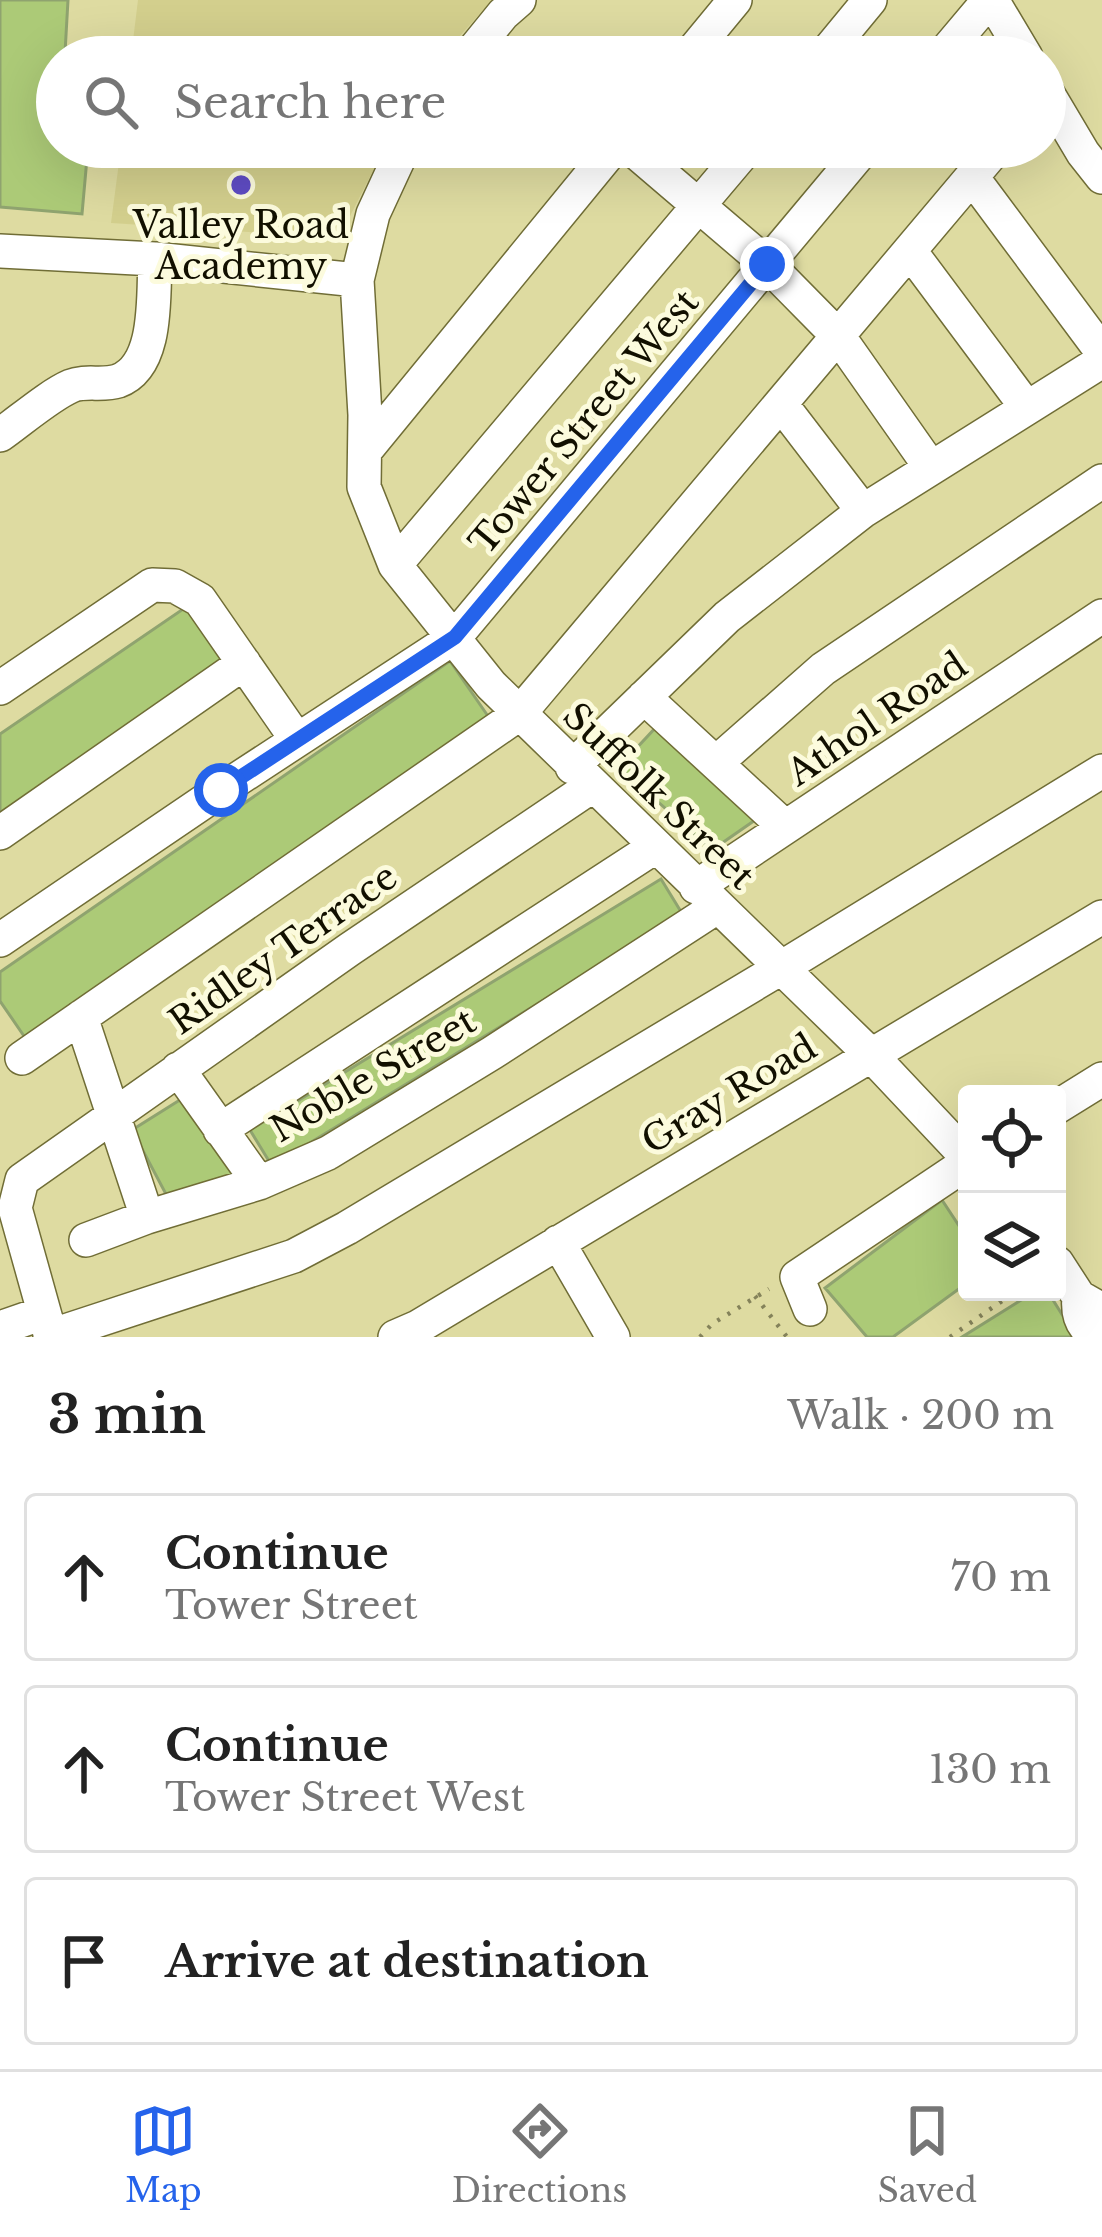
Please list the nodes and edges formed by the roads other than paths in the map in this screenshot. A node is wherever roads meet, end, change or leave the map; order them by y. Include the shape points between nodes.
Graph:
1 (519, 0) edge
2 (735, 0) edge
3 (870, 0) edge
4 (990, 0) edge
5 (485, 36) edge
6 (705, 36) edge
7 (840, 36) edge
8 (959, 36) edge
9 (1013, 36) edge
10 (1066, 125) edge
11 (394, 168) edge
12 (597, 168) edge
13 (655, 168) edge
14 (731, 168) edge
15 (848, 168) edge
16 (980, 168) edge
17 (972, 177) junction
18 (1102, 177) edge
19 (699, 206) junction
20 (0, 250) edge
21 (910, 251) junction
22 (155, 260) junction
23 (767, 264) junction
24 (357, 280) junction
25 (839, 337) junction
26 (1102, 357) edge
27 (781, 404) junction
28 (1027, 408) junction
29 (0, 435) edge
30 (364, 451) junction
31 (931, 468) junction
32 (1102, 481) edge
33 (863, 512) junction
34 (395, 565) junction
35 (1102, 616) edge
36 (455, 637) junction
37 (244, 663) junction
38 (0, 688) edge
39 (644, 697) junction
40 (520, 714) junction
41 (297, 740) junction
42 (716, 764) junction
43 (1102, 771) edge
44 (582, 776) junction
45 (785, 827) junction
46 (0, 832) edge
47 (656, 847) junction
48 (706, 897) junction
49 (1102, 916) edge
50 (678, 934) joint
51 (0, 940) edge
52 (781, 968) junction
53 (81, 1017) junction
54 (870, 1054) junction
55 (22, 1058) dead end
56 (178, 1069) junction
57 (1102, 1079) edge
58 (1066, 1101) edge
59 (113, 1114) junction
60 (220, 1130) junction
61 (958, 1150) edge
62 (958, 1166) edge
63 (259, 1183) junction
64 (147, 1217) junction
65 (86, 1240) dead end
66 (558, 1242) junction
67 (1066, 1275) edge
68 (1091, 1308) edge
69 (810, 1309) dead end
70 (0, 1328) edge
71 (48, 1329) edge
72 (1101, 1336) edge
73 (395, 1337) edge
74 (614, 1337) edge

1 - 5 street
2 - 6 street
3 - 7 street
4 - 8 street
4 - 9 street
10 - 18 street
11 - 24 street, Suffolk Street
12 - 30 street
13 - 19 street
14 - 19 street
15 - 23 street, Tower Street West
16 - 17 street
17 - 21 street
17 - 26 street
19 - 23 street
19 - 34 street
20 - 22 street
21 - 25 street
21 - 28 street
22 - 24 street
22 - 29 street via 146,354 129,376 74,384
23 - 25 street
23 - 36 street, Tower Street West
24 - 30 street, Suffolk Street
25 - 27 street
25 - 31 street
26 - 28 street, Ridley Terrace
27 - 33 street
27 - 40 street
28 - 31 street, Ridley Terrace
30 - 34 street, Suffolk Street via 364,487
31 - 33 street, Ridley Terrace
32 - 42 street via 823,669
33 - 39 street, Ridley Terrace via 727,617
34 - 36 street, Suffolk Street
35 - 45 street, Athol Road
36 - 40 street, Suffolk Street
36 - 41 street, Tower Street West
37 - 38 street via 200,600 152,585
37 - 41 street
37 - 46 street
39 - 42 street
39 - 44 street, Ridley Terrace
40 - 44 street, Suffolk Street
40 - 53 street
41 - 51 street, Tower Street West
42 - 45 street
43 - 52 street
44 - 47 street, Suffolk Street
44 - 56 street, Ridley Terrace
45 - 48 street, Athol Road
47 - 48 street, Suffolk Street
47 - 60 street
48 - 50 street, Athol Road
48 - 52 street, Suffolk Street
49 - 54 street, Gray Road
50 - 63 street, Noble Street via 328,1153
52 - 54 street, Suffolk Street
52 - 71 street via 294,1256
53 - 55 street
53 - 59 street
54 - 61 street, Suffolk Street
54 - 66 street, Gray Road
56 - 59 street, Ridley Terrace
56 - 60 street
57 - 58 street
59 - 64 street
59 - 71 street, Ridley Terrace via 22,1180 16,1208
60 - 63 street
62 - 69 street via 796,1277
63 - 64 street, Noble Street
64 - 65 street, Noble Street
66 - 73 street, Gray Road
66 - 74 street
67 - 68 street
68 - 72 street via 1077,1312 1088,1332
70 - 71 street

